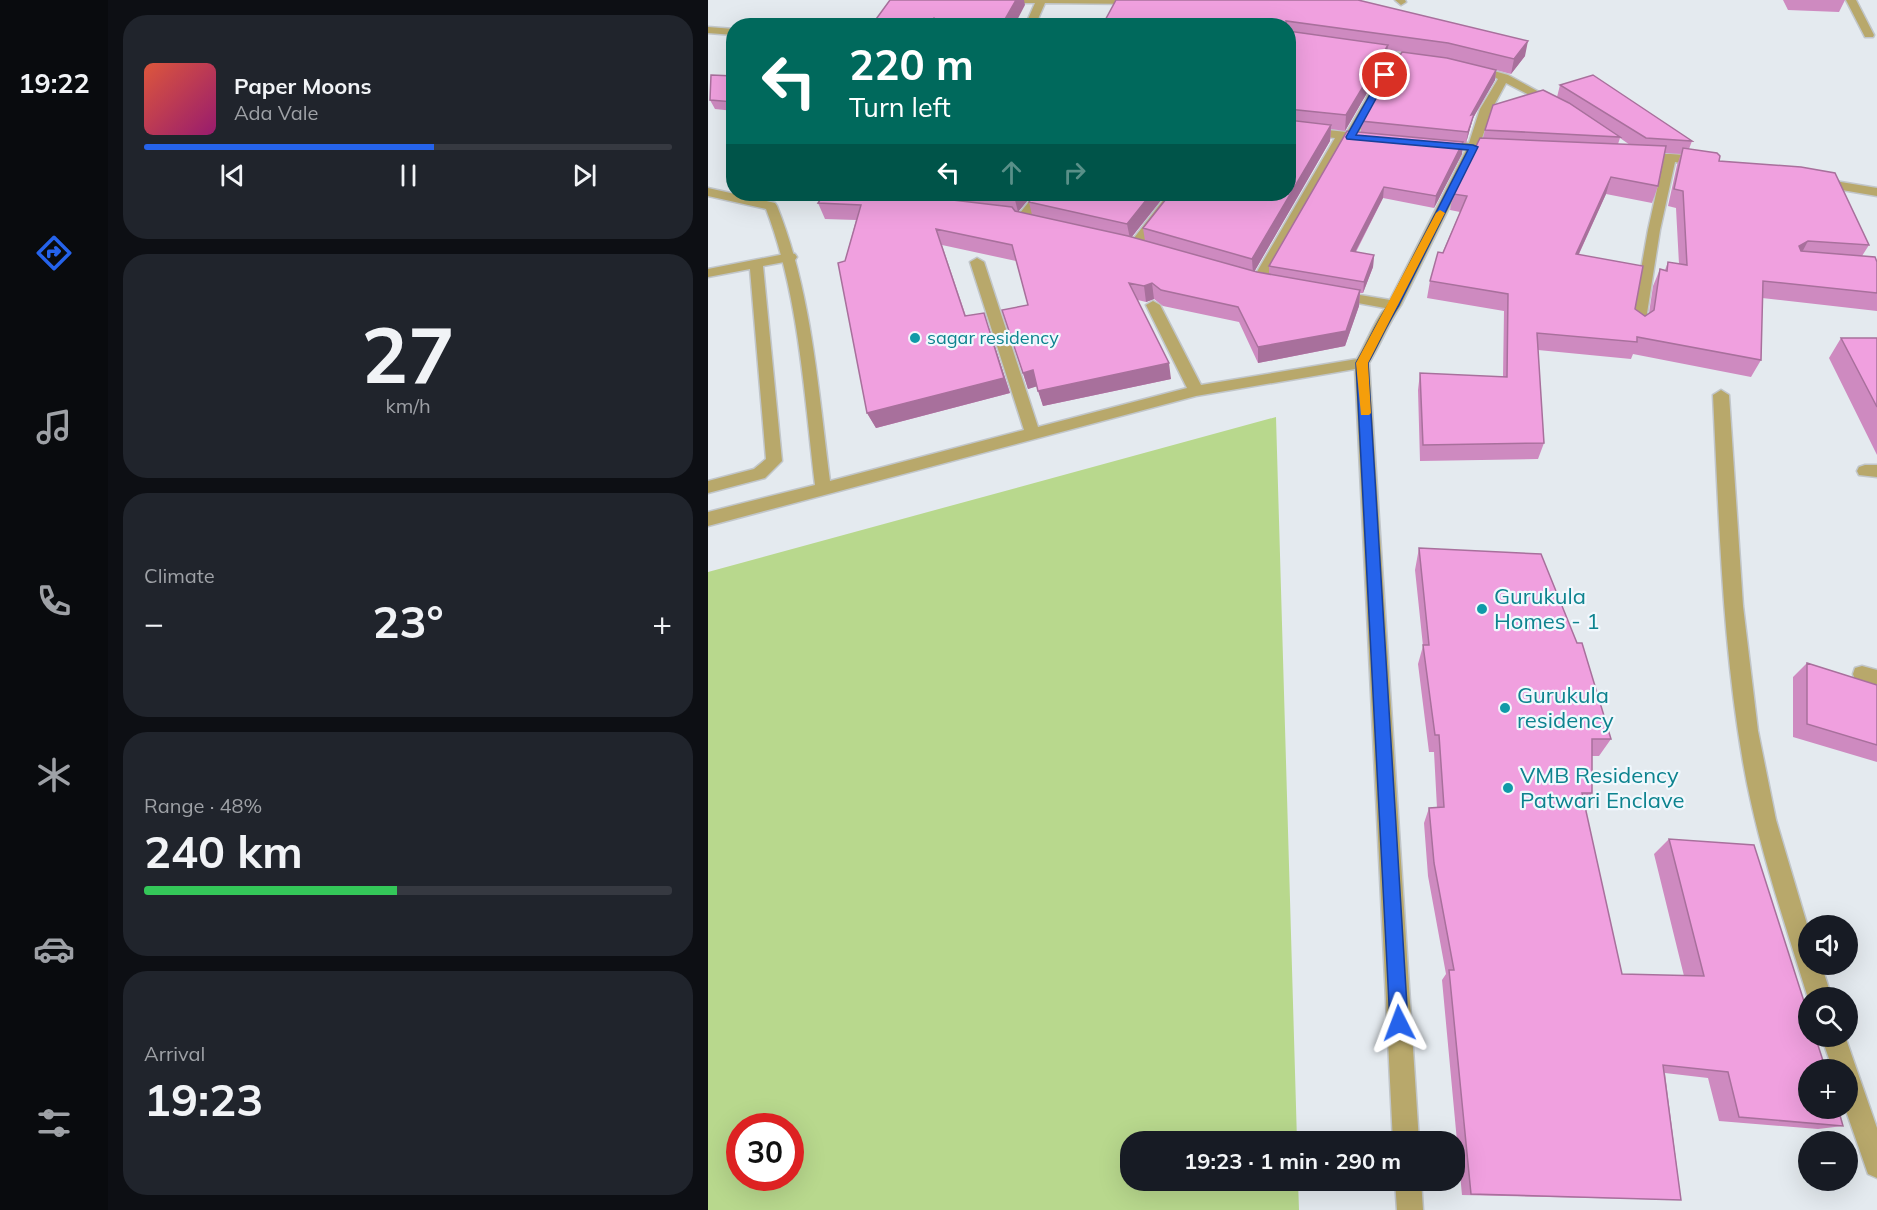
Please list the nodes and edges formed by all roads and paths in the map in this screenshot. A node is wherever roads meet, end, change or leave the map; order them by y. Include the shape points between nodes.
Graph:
1 (1022, 0) edge
2 (1851, 0) edge
3 (1041, 1) edge
4 (1085, 1) edge
5 (1144, 2) edge
6 (1034, 18) edge
7 (710, 32) edge
8 (726, 32) edge
9 (1869, 35) dead end
10 (1350, 48) edge
11 (1397, 55) junction
12 (1434, 61) edge
13 (1485, 72) edge
14 (1504, 77) junction
15 (1562, 108) edge
16 (1296, 130) edge
17 (1346, 137) junction
18 (1384, 140) edge
19 (1429, 144) edge
20 (1473, 147) junction
21 (1509, 150) edge
22 (1633, 156) edge
23 (1670, 158) junction
24 (1716, 165) edge
25 (1806, 180) edge
26 (708, 192) edge
27 (1877, 192) edge
28 (726, 196) edge
29 (748, 201) edge
30 (775, 201) edge
31 (1033, 201) edge
32 (1168, 201) edge
33 (771, 206) junction
34 (1047, 227) edge
35 (1157, 254) edge
36 (790, 257) junction
37 (977, 262) dead end
38 (756, 263) junction
39 (708, 273) edge
40 (1281, 285) edge
41 (1326, 293) edge
42 (1153, 305) edge
43 (1394, 305) junction
44 (1638, 326) edge
45 (1362, 363) junction
46 (1196, 392) junction
47 (1721, 395) dead end
48 (1033, 434) junction
49 (708, 487) edge
50 (823, 487) junction
51 (708, 519) edge
52 (1798, 931) edge
53 (1858, 1109) edge
54 (1405, 1131) edge
55 (1877, 1165) edge
56 (1409, 1191) edge
57 (1410, 1210) edge

1 - 3 street
2 - 9 street
3 - 4 street
3 - 6 street
4 - 5 street
7 - 8 street
10 - 11 street
11 - 12 street
11 - 17 street
13 - 14 street
14 - 15 street
14 - 20 street via 1486,109
16 - 17 street
17 - 18 street
17 - 40 street via 1252,280
19 - 20 street
20 - 21 street
20 - 43 street
22 - 23 street
23 - 24 street
23 - 44 street
25 - 27 street
26 - 28 street
29 - 33 street
30 - 33 street
31 - 34 street via 1016,217
32 - 35 street via 1129,246
33 - 36 street
36 - 38 street
36 - 50 street
37 - 48 street
38 - 39 street
38 - 49 street via 774,461 759,474
41 - 43 street
42 - 46 street
43 - 45 street
45 - 46 street
45 - 54 street
46 - 48 street
47 - 52 street via 1730,546 1748,732 1777,869
48 - 50 street
50 - 51 street
53 - 55 street
56 - 57 street

